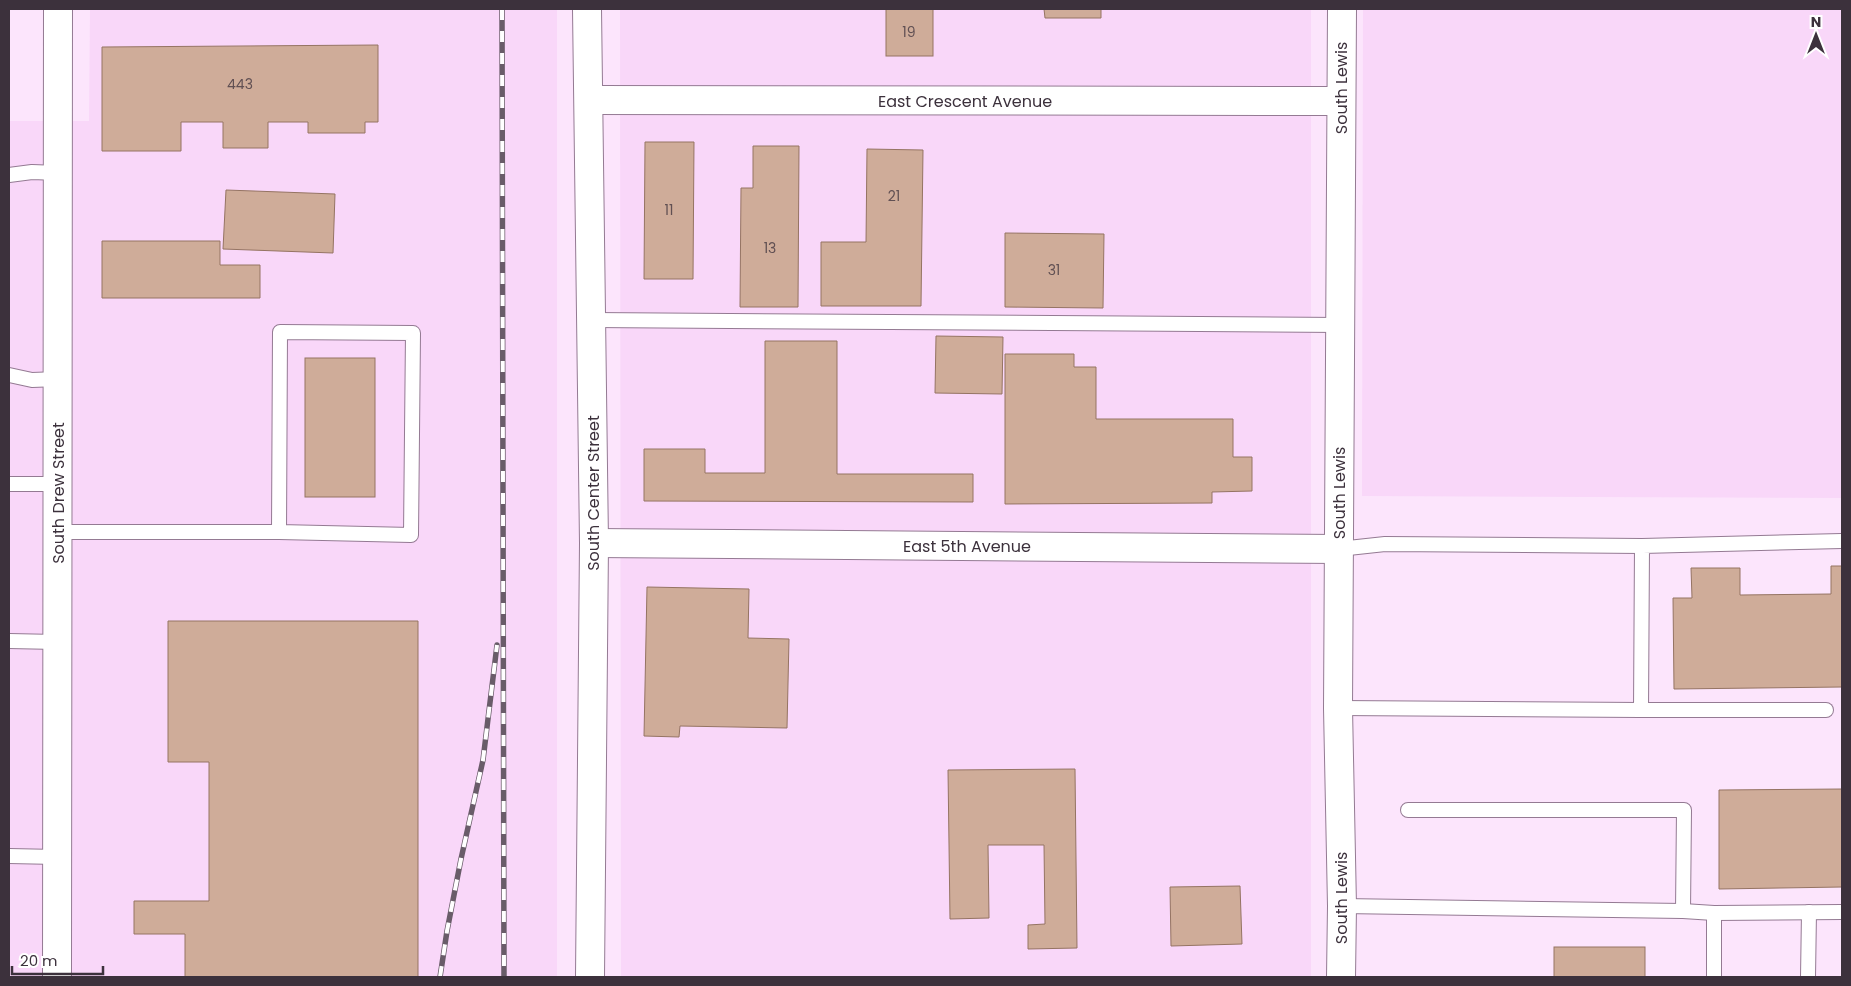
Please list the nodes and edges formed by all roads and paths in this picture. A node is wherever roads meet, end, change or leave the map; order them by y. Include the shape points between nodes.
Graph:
1 (58, 9) edge
2 (587, 9) edge
3 (1342, 9) edge
4 (588, 100) junction
5 (1341, 101) junction
6 (58, 173) junction
7 (9, 175) edge
8 (592, 320) junction
9 (1341, 325) junction
10 (9, 374) edge
11 (58, 379) junction
12 (9, 484) edge
13 (58, 484) junction
14 (57, 532) junction
15 (279, 532) junction
16 (1842, 542) edge
17 (594, 543) junction
18 (1642, 546) junction
19 (1339, 549) junction
20 (9, 641) edge
21 (57, 642) junction
22 (1338, 708) junction
23 (1641, 710) junction
24 (1826, 710) dead end
25 (1408, 810) dead end
26 (9, 856) edge
27 (57, 857) junction
28 (1342, 906) junction
29 (1683, 911) junction
30 (1809, 912) junction
31 (1842, 912) edge
32 (1714, 913) junction
33 (57, 977) edge
34 (590, 977) edge
35 (1341, 977) edge
36 (1714, 977) edge
37 (1808, 977) edge

1 - 6 street, South Drew Street
2 - 4 street, South Center Street
3 - 5 street, South Lewis
4 - 5 street, East Crescent Avenue
4 - 8 street, South Center Street
5 - 9 street, South Lewis
6 - 7 lane
6 - 11 street, South Drew Street
8 - 9 lane
8 - 17 street, South Center Street
9 - 19 street, South Lewis
10 - 11 lane via 32,380
11 - 13 street, South Drew Street
12 - 13 lane
13 - 14 street, South Drew Street
14 - 15 lane
14 - 21 street, South Drew Street
15 - 15 lane via 411,535 413,333 280,332
16 - 18 lane
17 - 19 street, East 5th Avenue
17 - 34 street, South Center Street
18 - 19 lane via 1385,544
18 - 23 lane
19 - 22 street, South Lewis
20 - 21 lane
21 - 27 street, South Drew Street
22 - 23 lane
22 - 28 street, South Lewis
23 - 24 lane
25 - 29 lane via 1684,810
26 - 27 lane
27 - 33 street, South Drew Street
28 - 29 lane
28 - 35 street, South Lewis
29 - 32 lane
30 - 31 lane
30 - 32 lane
30 - 37 lane
32 - 36 lane

